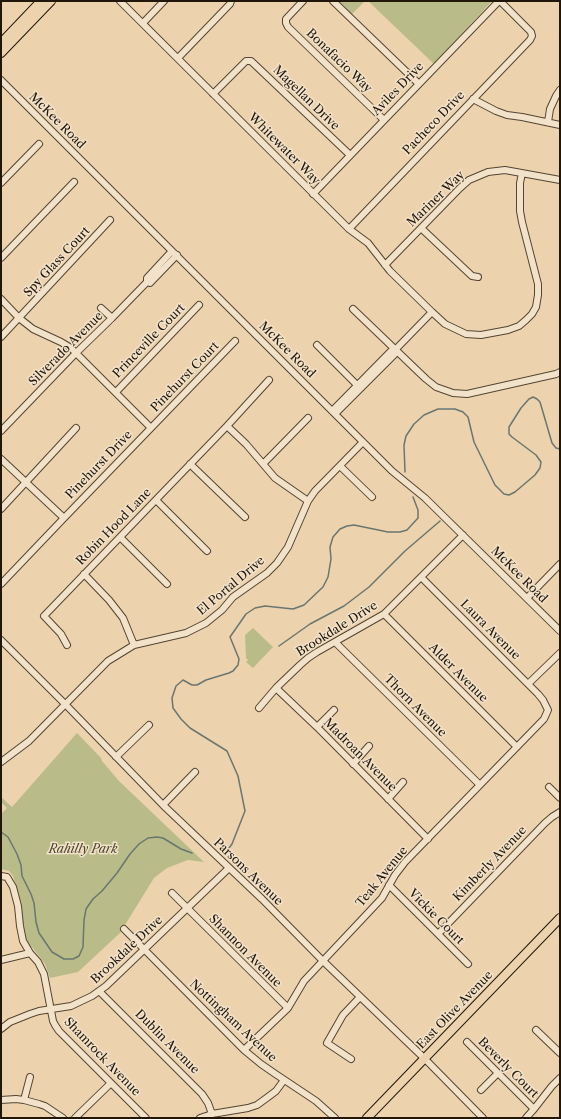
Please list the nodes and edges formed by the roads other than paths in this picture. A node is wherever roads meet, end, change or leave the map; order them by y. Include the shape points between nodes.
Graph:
1 (40, 1) edge
2 (51, 1) edge
3 (120, 1) edge
4 (164, 1) edge
5 (231, 1) edge
6 (303, 1) edge
7 (333, 1) edge
8 (500, 1) edge
9 (143, 23) junction
10 (1, 43) edge
11 (1, 53) edge
12 (178, 58) junction
13 (1, 80) edge
14 (419, 84) junction
15 (560, 90) edge
16 (214, 94) junction
17 (473, 99) junction
18 (384, 120) junction
19 (548, 122) junction
20 (560, 125) edge
21 (39, 144) dead end
22 (350, 156) junction
23 (522, 173) junction
24 (560, 180) edge
25 (74, 182) dead end
26 (1, 183) edge
27 (313, 194) junction
28 (110, 220) dead end
29 (421, 228) junction
30 (349, 229) junction
31 (175, 253) junction
32 (1, 258) edge
33 (385, 265) junction
34 (478, 277) dead end
35 (1, 300) edge
36 (199, 306) dead end
37 (101, 308) dead end
38 (353, 308) dead end
39 (432, 312) junction
40 (19, 318) junction
41 (112, 318) junction
42 (1, 337) edge
43 (235, 341) dead end
44 (317, 346) dead end
45 (396, 349) junction
46 (76, 353) junction
47 (560, 372) edge
48 (269, 380) dead end
49 (359, 387) junction
50 (116, 392) junction
51 (333, 413) junction
52 (308, 418) dead end
53 (227, 426) junction
54 (76, 428) dead end
55 (151, 428) junction
56 (1, 431) edge
57 (363, 442) junction
58 (1, 459) edge
59 (190, 464) junction
60 (263, 464) junction
61 (340, 466) junction
62 (26, 483) junction
63 (372, 497) dead end
64 (156, 500) junction
65 (308, 501) junction
66 (1, 509) edge
67 (245, 517) dead end
68 (64, 518) junction
69 (462, 535) junction
70 (120, 537) junction
71 (207, 551) dead end
72 (560, 564) edge
73 (84, 574) junction
74 (421, 577) junction
75 (1, 584) edge
76 (167, 584) dead end
77 (527, 598) junction
78 (384, 614) junction
79 (560, 632) edge
80 (1, 640) edge
81 (335, 642) junction
82 (67, 645) dead end
83 (134, 645) junction
84 (560, 653) edge
85 (528, 684) junction
86 (276, 688) junction
87 (543, 700) joint
88 (65, 704) junction
89 (259, 708) dead end
90 (334, 710) dead end
91 (149, 725) dead end
92 (317, 727) junction
93 (370, 746) dead end
94 (517, 747) junction
95 (116, 757) junction
96 (1, 762) edge
97 (353, 764) junction
98 (195, 772) dead end
99 (403, 782) dead end
100 (480, 786) junction
101 (549, 787) dead end
102 (560, 798) edge
103 (388, 799) junction
104 (163, 805) junction
105 (560, 812) edge
106 (428, 839) junction
107 (229, 868) junction
108 (1, 876) edge
109 (389, 885) junction
110 (172, 893) dead end
111 (187, 908) junction
112 (560, 918) edge
113 (124, 929) dead end
114 (438, 934) junction
115 (144, 949) junction
116 (30, 953) junction
117 (1, 960) edge
118 (322, 960) junction
119 (468, 964) dead end
120 (99, 991) junction
121 (360, 997) junction
122 (288, 1008) junction
123 (51, 1009) junction
124 (1, 1028) edge
125 (536, 1030) dead end
126 (467, 1042) dead end
127 (244, 1050) junction
128 (560, 1053) edge
129 (424, 1058) junction
130 (351, 1059) dead end
131 (498, 1073) junction
132 (30, 1077) dead end
133 (560, 1078) edge
134 (284, 1080) junction
135 (112, 1083) junction
136 (481, 1090) dead end
137 (1, 1100) edge
138 (24, 1100) junction
139 (534, 1109) junction
140 (212, 1114) junction
141 (63, 1118) edge
142 (75, 1118) edge
143 (146, 1118) edge
144 (200, 1118) edge
145 (335, 1118) edge
146 (367, 1118) edge
147 (483, 1118) edge
148 (526, 1118) edge

1 - 10 main road
2 - 11 main road
3 - 9 street, Whitewater Way
4 - 9 street
5 - 12 street
6 - 18 street, Bonafacio Way via 286,19 288,27
7 - 14 street
8 - 14 street, Aviles Drive
8 - 17 street, Pacheco Drive via 532,36
9 - 12 street, Whitewater Way
12 - 16 street, Whitewater Way
13 - 31 street, McKee Road
14 - 18 street, Aviles Drive
15 - 19 street via 550,109
16 - 22 street, Magellan Drive via 246,61 251,61
16 - 27 street, Whitewater Way
17 - 19 street via 507,115
17 - 30 street, Pacheco Drive
18 - 22 street, Aviles Drive
19 - 20 street
21 - 26 street
22 - 27 street, Aviles Drive
23 - 24 street, Mariner Way
23 - 29 street, Mariner Way via 505,170 488,172 469,180
23 - 39 street, Whitewater Way via 520,211 538,284 536,307 532,314 519,326 481,335 456,330
25 - 32 street
27 - 30 street, Whitewater Way
28 - 40 street, Spy Glass Court
29 - 33 street, Mariner Way
29 - 34 street via 472,276
30 - 33 street, Whitewater Way via 368,243
31 - 41 street, Silverado Avenue via 150,283 147,282
31 - 51 street, McKee Road
33 - 39 street, Whitewater Way
35 - 40 street
36 - 50 street, Princeville Court
37 - 41 street
38 - 45 street
39 - 45 street
40 - 42 street, Spy Glass Court
40 - 46 street via 33,329 61,342
41 - 46 street, Silverado Avenue
43 - 55 street, Pinehurst Court
44 - 49 street
45 - 47 street via 436,387 453,393 467,394
45 - 49 street via 392,350
46 - 50 street
46 - 56 street, Silverado Avenue
48 - 53 street, Robin Hood Lane
49 - 51 street
50 - 55 street
51 - 57 street, McKee Road
52 - 60 street
53 - 59 street, Robin Hood Lane
53 - 60 street
54 - 62 street
55 - 68 street, Pinehurst Drive
57 - 61 street, El Portal Drive
57 - 69 street, McKee Road
58 - 62 street
59 - 64 street, Robin Hood Lane
59 - 67 street
60 - 65 street via 275,478
61 - 63 street
61 - 65 street, El Portal Drive
62 - 66 street
62 - 68 street
64 - 70 street, Robin Hood Lane
64 - 71 street
65 - 83 street, El Portal Drive via 288,547 267,573 233,598 206,623 186,633
68 - 75 street, Pinehurst Drive
69 - 74 street, Brookdale Drive
69 - 77 street, McKee Road
70 - 73 street, Robin Hood Lane
70 - 76 street
72 - 77 street
73 - 82 street, Robin Hood Lane via 44,616 61,634
73 - 83 street via 123,618
74 - 78 street, Brookdale Drive
74 - 85 street, Laura Avenue
77 - 79 street, McKee Road
78 - 81 street, Brookdale Drive
78 - 94 street, Alder Avenue
80 - 88 street, Parsons Avenue
81 - 86 street, Brookdale Drive via 304,661
81 - 100 street, Thorn Avenue
83 - 88 street, El Portal Drive via 108,661
84 - 85 street
85 - 87 street, Laura Avenue
86 - 89 street, Brookdale Drive
86 - 92 street, Madroan Avenue
87 - 94 street, Teak Avenue via 548,710 544,719
88 - 95 street, Parsons Avenue
88 - 96 street, El Portal Drive via 29,741
90 - 92 street
91 - 95 street
92 - 97 street, Madroan Avenue
93 - 97 street
94 - 100 street, Teak Avenue
95 - 104 street, Parsons Avenue
97 - 103 street, Madroan Avenue
98 - 104 street
99 - 103 street
100 - 106 street, Teak Avenue
101 - 102 street
103 - 106 street, Madroan Avenue
104 - 107 street, Parsons Avenue
105 - 114 street, Kimberly Avenue via 552,817
106 - 109 street, Teak Avenue via 405,862
107 - 111 street, Brookdale Drive
107 - 118 street, Parsons Avenue
108 - 116 street, Shamrock Avenue via 7,878 13,887 21,934
109 - 114 street, Vickie Court
109 - 118 street, Teak Avenue via 382,898
110 - 111 street, Shannon Avenue
111 - 115 street, Brookdale Drive
111 - 122 street, Shannon Avenue
112 - 129 main road, East Olive Avenue
113 - 115 street, Nottingham Avenue
114 - 119 street, Vickie Court
115 - 120 street, Brookdale Drive
115 - 127 street, Nottingham Avenue
116 - 117 street
116 - 123 street, Shamrock Avenue via 44,974
118 - 121 street, Parsons Avenue
118 - 122 street, Teak Avenue via 304,981
120 - 123 street, Brookdale Drive via 71,1006
120 - 140 street, Dublin Avenue via 202,1094
121 - 129 street, Parsons Avenue
121 - 130 street via 344,1015 327,1043
122 - 127 street, Teak Avenue
123 - 124 street, Brookdale Drive via 18,1018
123 - 135 street, Shamrock Avenue via 53,1021 59,1031
125 - 128 street
126 - 131 street, Beverly Court
127 - 134 street, Nottingham Avenue
129 - 146 main road, East Olive Avenue
129 - 147 street, Parsons Avenue
131 - 136 street
131 - 139 street, Beverly Court
132 - 138 street
133 - 139 street
134 - 140 street via 276,1091 257,1105
134 - 145 street, Nottingham Avenue via 316,1101
135 - 142 street
135 - 143 street, Shamrock Avenue
137 - 138 street
138 - 141 street via 45,1106
139 - 148 street
140 - 144 street

